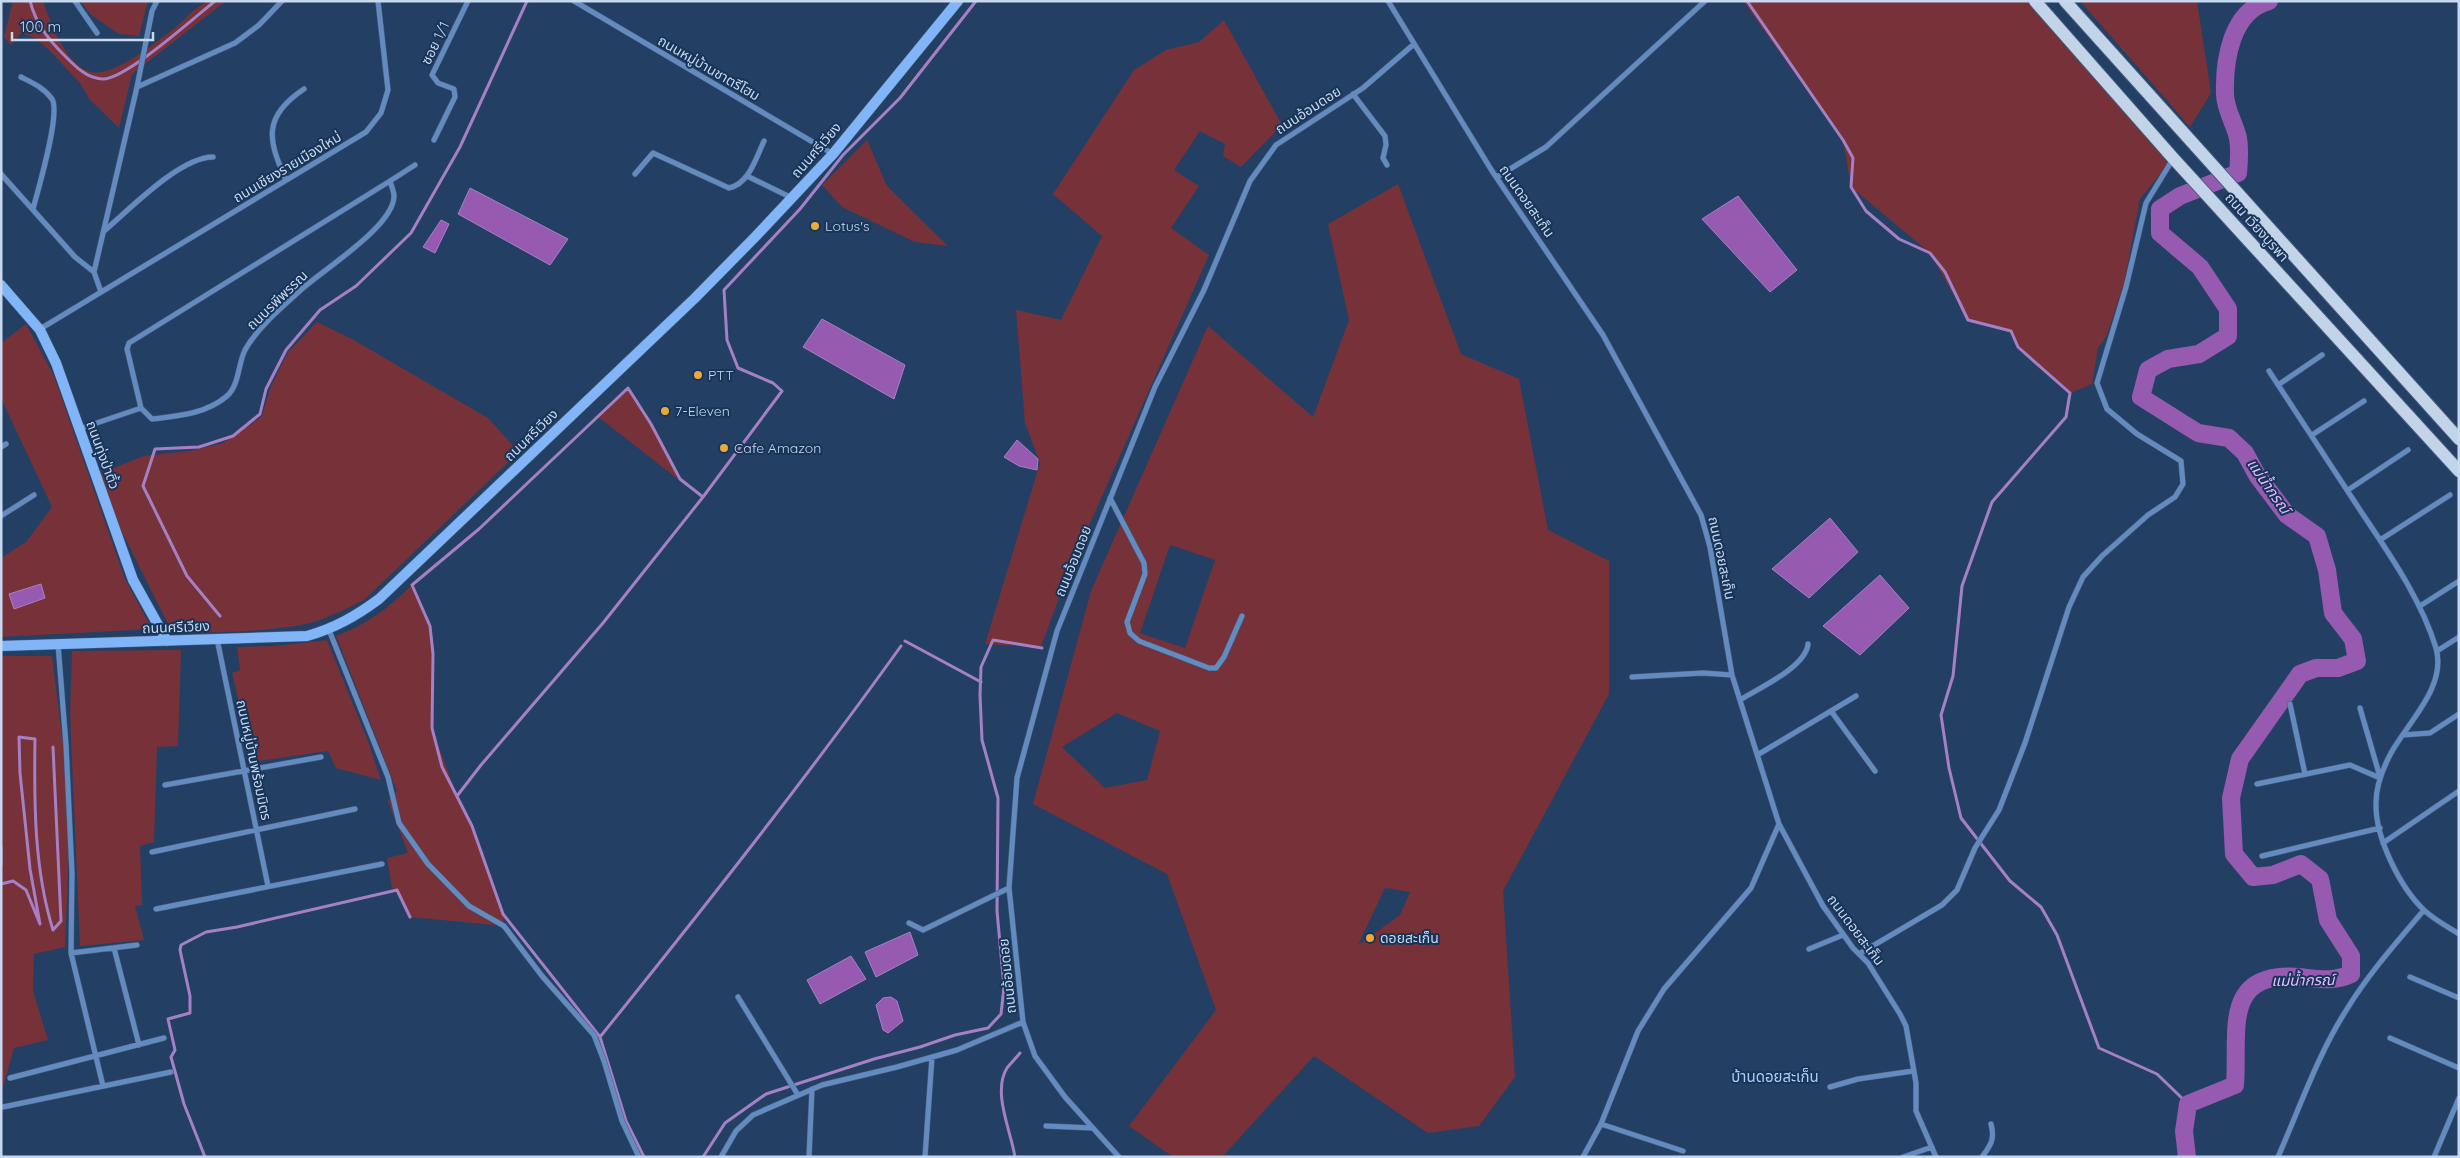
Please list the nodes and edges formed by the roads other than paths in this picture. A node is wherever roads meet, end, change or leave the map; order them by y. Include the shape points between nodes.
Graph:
1 (75, 1) edge
2 (157, 1) edge
3 (282, 1) edge
4 (378, 1) edge
5 (468, 1) edge
6 (574, 1) edge
7 (958, 1) edge
8 (1388, 1) edge
9 (1705, 1) edge
10 (2034, 1) edge
11 (2065, 1) edge
12 (97, 33) dead end
13 (1414, 44) junction
14 (21, 77) dead end
15 (137, 87) junction
16 (304, 89) dead end
17 (1353, 94) junction
18 (434, 140) dead end
19 (764, 141) dead end
20 (833, 154) junction
21 (213, 158) dead end
22 (2173, 158) junction
23 (415, 165) dead end
24 (1387, 165) dead end
25 (1, 174) edge
26 (635, 174) dead end
27 (747, 176) junction
28 (1497, 176) junction
29 (286, 180) junction
30 (390, 181) junction
31 (792, 198) junction
32 (33, 209) junction
33 (104, 231) junction
34 (94, 272) junction
35 (1, 285) edge
36 (101, 292) junction
37 (40, 330) junction
38 (2322, 355) dead end
39 (2269, 371) dead end
40 (2278, 385) junction
41 (2364, 401) dead end
42 (141, 408) junction
43 (79, 429) junction
44 (2312, 435) junction
45 (2459, 439) edge
46 (2408, 450) dead end
47 (2459, 471) edge
48 (2348, 490) junction
49 (34, 495) dead end
50 (2450, 495) dead end
51 (1110, 498) junction
52 (1, 516) edge
53 (2380, 540) junction
54 (2459, 581) edge
55 (2420, 606) junction
56 (1242, 616) dead end
57 (329, 630) junction
58 (2459, 637) edge
59 (217, 639) junction
60 (167, 641) junction
61 (58, 644) junction
62 (1808, 644) dead end
63 (1, 646) edge
64 (2436, 650) junction
65 (1732, 676) junction
66 (1632, 677) dead end
67 (1856, 696) dead end
68 (1740, 700) junction
69 (2290, 704) dead end
70 (2360, 708) dead end
71 (1831, 711) junction
72 (2459, 714) edge
73 (2403, 735) junction
74 (1759, 754) junction
75 (321, 758) dead end
76 (244, 771) junction
77 (1875, 771) dead end
78 (2305, 774) junction
79 (2380, 778) junction
80 (2257, 784) dead end
81 (165, 785) dead end
82 (2459, 791) edge
83 (355, 809) dead end
84 (1779, 824) junction
85 (2380, 828) junction
86 (256, 830) junction
87 (2383, 843) junction
88 (152, 852) dead end
89 (2262, 856) dead end
90 (382, 864) dead end
91 (268, 886) junction
92 (1009, 888) junction
93 (156, 909) dead end
94 (2424, 910) junction
95 (909, 923) dead end
96 (2459, 934) edge
97 (1843, 935) junction
98 (137, 945) dead end
99 (114, 948) junction
100 (1809, 949) dead end
101 (71, 953) junction
102 (1859, 954) junction
103 (2410, 977) dead end
104 (738, 997) dead end
105 (2459, 998) edge
106 (1023, 1022) junction
107 (164, 1038) dead end
108 (2390, 1038) dead end
109 (139, 1045) junction
110 (96, 1056) junction
111 (932, 1057) junction
112 (2459, 1068) edge
113 (1913, 1071) junction
114 (171, 1072) dead end
115 (10, 1078) dead end
116 (103, 1086) junction
117 (1830, 1087) dead end
118 (812, 1089) junction
119 (798, 1095) junction
120 (2459, 1098) edge
121 (3, 1107) dead end
122 (2452, 1114) junction
123 (2459, 1117) edge
124 (1601, 1124) junction
125 (1991, 1124) dead end
126 (1046, 1126) dead end
127 (1093, 1128) junction
128 (1932, 1147) junction
129 (1683, 1151) dead end
130 (639, 1157) edge
131 (721, 1157) edge
132 (809, 1157) edge
133 (925, 1157) edge
134 (1119, 1157) edge
135 (1583, 1157) edge
136 (1903, 1157) edge
137 (1936, 1157) edge
138 (1982, 1157) edge
139 (2278, 1157) edge
140 (2434, 1157) edge

1 - 12 street
2 - 15 street via 152,11
3 - 15 street via 235,43
4 - 29 street, ถนนเชียงรายเมืองใหม่ via 388,90 381,113 366,132
5 - 18 street, ซอย 1/1 via 432,75 438,83 454,89 455,97
6 - 20 street, ถนนหมู่บ้านชาตรีโฮม
7 - 20 main road, ถนนศรีเวียง
8 - 13 street, ถนนดอยสะเก็น
9 - 28 street via 1546,147
10 - 22 main road, ถนน เวียงบูรพา
11 - 45 main road, ถนน เวียงบูรพา
13 - 17 street, ถนนอ้อมดอย
13 - 28 street, ถนนดอยสะเก็น
14 - 32 street via 39,86 53,101 54,121
15 - 33 street
16 - 29 street via 286,102 271,136 273,150
17 - 24 street via 1384,136 1383,158
17 - 51 street, ถนนอ้อมดอย via 1276,144 1250,181 1204,290 1155,387
19 - 27 street
20 - 31 main road, ถนนศรีเวียง
21 - 33 street via 199,158 181,167
22 - 47 main road, ถนน เวียงบูรพา
22 - 102 street via 2146,203 2126,287 2097,383 2107,409 2137,434 2182,462 2183,484 2175,497 2142,521 2083,577 2069,607 1999,810 1975,848 1957,890 1942,905
23 - 30 street
25 - 32 street
26 - 27 street via 653,152 729,188 738,186
27 - 31 street
28 - 65 street, ถนนดอยสะเก็น via 1603,336 1701,515 1710,547
29 - 36 street, ถนนเชียงรายเมืองใหม่
30 - 42 street via 129,343 127,349
30 - 42 street, ถนนรพีพรรณ via 394,196 388,212 372,233 303,288 256,334 244,352 228,396 203,411 188,415 152,419
31 - 57 main road, ถนนศรีเวียง via 702,292 379,599
32 - 34 street via 74,257
33 - 34 street
34 - 36 street
35 - 37 main road, ถนนทุ่งป่าติ้ว
36 - 37 street, ถนนเชียงรายเมืองใหม่
37 - 43 main road, ถนนทุ่งป่าติ้ว via 56,363
38 - 40 street
39 - 40 street
40 - 44 street
41 - 44 street
42 - 43 street
43 - 60 main road, ถนนทุ่งป่าติ้ว via 133,580
44 - 48 street
46 - 48 street
48 - 53 street
49 - 52 street
50 - 53 street
51 - 56 street via 1144,562 1145,574 1126,622 1130,633 1139,641 1216,668
51 - 92 street, ถนนอ้อมดอย via 1056,631 1017,778
53 - 55 street
54 - 55 street
55 - 64 street
57 - 59 main road, ถนนศรีเวียง via 307,636
57 - 130 street via 388,778 399,823 428,864 469,906 504,926 542,976 594,1035 622,1121
58 - 64 street
59 - 60 main road, ถนนศรีเวียง
59 - 76 street, ถนนหมู่บ้านพร้อมมิตร
60 - 61 main road, ถนนศรีเวียง
61 - 63 main road, ถนนศรีเวียง
61 - 101 street via 72,864
62 - 68 street via 1806,654 1795,666
64 - 73 street via 2436,676 2427,699
65 - 66 street via 1702,673
65 - 68 street, ถนนดอยสะเก็น
67 - 71 street
68 - 74 street, ถนนดอยสะเก็น
69 - 78 street
70 - 79 street
71 - 74 street
71 - 77 street
72 - 73 street via 2430,733
73 - 79 street via 2391,752
74 - 84 street, ถนนดอยสะเก็น
75 - 76 street
76 - 81 street
76 - 86 street, ถนนหมู่บ้านพร้อมมิตร
78 - 79 street via 2350,765
78 - 80 street
79 - 85 street via 2376,804
82 - 87 street
83 - 86 street
84 - 97 street, ถนนดอยสะเก็น via 1807,879
84 - 124 street via 1751,888 1664,989 1638,1031
85 - 87 street
85 - 89 street
86 - 88 street
86 - 91 street, ถนนหมู่บ้านพร้อมมิตร
87 - 94 street via 2402,882
90 - 91 street
91 - 93 street
92 - 95 street via 923,930
92 - 106 street, ถนนอ้อมดอย
94 - 96 street
94 - 139 street via 2375,967 2346,1009 2324,1050
97 - 100 street
97 - 102 street, ถนนดอยสะเก็น
98 - 99 street
99 - 101 street
99 - 109 street
101 - 110 street
102 - 113 street, ถนนดอยสะเก็น via 1876,974 1903,1020
103 - 105 street
104 - 119 street
106 - 111 street
106 - 127 street, ถนนอ้อมดอย via 1034,1056
107 - 109 street
108 - 112 street
109 - 110 street
110 - 115 street
110 - 116 street
111 - 118 street
111 - 133 street
113 - 117 street via 1858,1079
113 - 128 street, ถนนดอยสะเก็น via 1916,1111
114 - 116 street
116 - 121 street
118 - 119 street
118 - 132 street
119 - 131 street via 753,1115 736,1131
120 - 122 street
122 - 123 street
122 - 140 street
124 - 129 street
124 - 135 street
125 - 138 street via 1994,1136
126 - 127 street
127 - 134 street, ถนนอ้อมดอย
128 - 136 street
128 - 137 street, ถนนดอยสะเก็น

